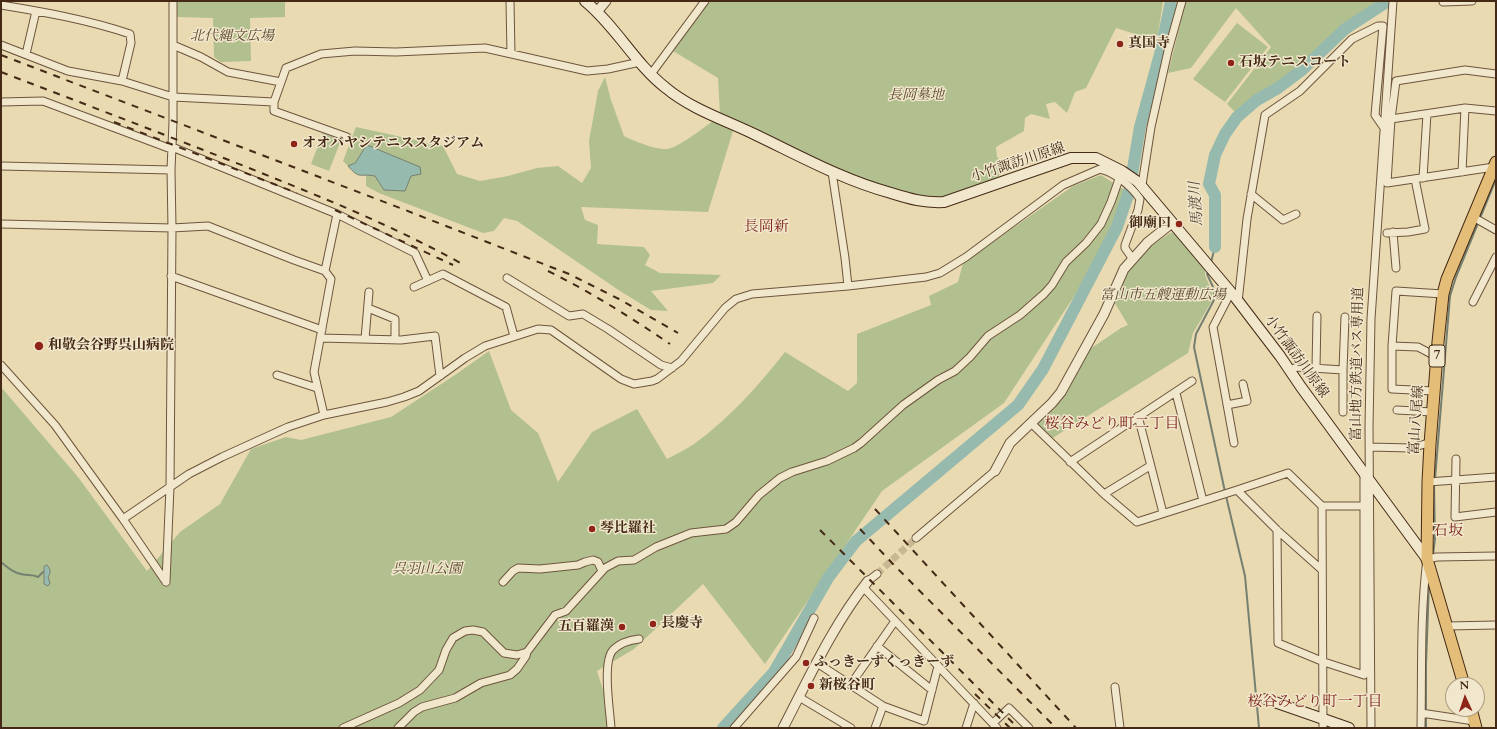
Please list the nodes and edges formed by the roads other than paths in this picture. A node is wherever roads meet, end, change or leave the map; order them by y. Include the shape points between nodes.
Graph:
1 (173, 1) edge
2 (510, 1) edge
3 (606, 1) edge
4 (705, 1) edge
5 (1182, 1) edge
6 (1393, 1) edge
7 (1472, 1) edge
8 (1443, 2) dead end
9 (1, 5) edge
10 (591, 5) edge
11 (36, 11) junction
12 (1, 45) edge
13 (173, 45) junction
14 (26, 54) junction
15 (511, 54) junction
16 (640, 62) junction
17 (651, 74) junction
18 (1496, 74) edge
19 (122, 81) junction
20 (281, 82) junction
21 (173, 97) junction
22 (1, 102) edge
23 (274, 102) junction
24 (1466, 108) junction
25 (1496, 111) edge
26 (1427, 114) junction
27 (1391, 119) junction
28 (1384, 128) junction
29 (347, 138) dead end
30 (171, 148) junction
31 (1495, 165) edge
32 (1, 166) edge
33 (171, 170) junction
34 (832, 172) junction
35 (1462, 172) junction
36 (1121, 175) junction
37 (1423, 178) junction
38 (1415, 179) junction
39 (1140, 184) junction
40 (1252, 194) junction
41 (337, 214) junction
42 (1296, 214) dead end
43 (1473, 217) junction
44 (1172, 223) junction
45 (1, 224) edge
46 (172, 228) junction
47 (1496, 230) edge
48 (1496, 257) edge
49 (1132, 258) junction
50 (1396, 268) dead end
51 (325, 271) junction
52 (171, 276) junction
53 (507, 278) dead end
54 (428, 281) junction
55 (848, 286) junction
56 (414, 287) dead end
57 (369, 292) dead end
58 (1231, 292) junction
59 (1443, 294) junction
60 (1238, 302) junction
61 (1473, 302) dead end
62 (368, 308) junction
63 (1317, 316) dead end
64 (1345, 317) dead end
65 (321, 334) junction
66 (514, 336) junction
67 (365, 339) junction
68 (395, 340) junction
69 (1392, 346) junction
70 (1436, 356) junction
71 (1, 365) edge
72 (672, 368) junction
73 (1316, 368) junction
74 (1290, 370) junction
75 (1343, 370) junction
76 (276, 375) dead end
77 (440, 376) junction
78 (1192, 381) dead end
79 (1243, 384) dead end
80 (317, 388) junction
81 (1434, 391) junction
82 (1176, 393) junction
83 (1227, 405) junction
84 (1397, 410) dead end
85 (1343, 412) dead end
86 (1432, 412) junction
87 (324, 415) junction
88 (1138, 416) junction
89 (1031, 423) junction
90 (1234, 443) dead end
91 (1430, 444) junction
92 (1370, 447) junction
93 (1456, 459) dead end
94 (1070, 462) junction
95 (1150, 466) junction
96 (995, 471) joint
97 (1367, 477) junction
98 (1496, 477) edge
99 (1455, 480) junction
100 (1428, 482) junction
101 (170, 487) junction
102 (1237, 490) junction
103 (1104, 494) junction
104 (1203, 501) junction
105 (1322, 506) junction
106 (1365, 506) junction
107 (1496, 512) edge
108 (1163, 514) junction
109 (124, 519) junction
110 (1277, 530) junction
111 (916, 538) tunnel mouth
112 (1496, 556) edge
113 (1427, 559) junction
114 (1322, 570) junction
115 (602, 571) junction
116 (878, 574) tunnel mouth
117 (503, 582) dead end
118 (866, 584) junction
119 (814, 618) dead end
120 (895, 621) junction
121 (1496, 625) edge
122 (1447, 626) junction
123 (639, 639) dead end
124 (877, 646) junction
125 (527, 652) junction
126 (817, 662) junction
127 (1324, 662) junction
128 (938, 666) junction
129 (1462, 677) edge
130 (851, 684) junction
131 (1115, 687) dead end
132 (932, 690) junction
133 (799, 697) junction
134 (1266, 699) dead end
135 (974, 703) junction
136 (882, 706) junction
137 (1421, 713) junction
138 (1323, 724) edge
139 (1475, 725) edge
140 (995, 726) edge
141 (342, 728) edge
142 (398, 728) edge
143 (611, 728) edge
144 (734, 728) edge
145 (783, 728) edge
146 (851, 728) edge
147 (874, 728) edge
148 (966, 728) edge
149 (1029, 728) edge
150 (1120, 728) edge
151 (1350, 728) edge
152 (1371, 728) edge
153 (1421, 728) edge

1 - 13 street
2 - 15 street
3 - 10 street
4 - 17 street
5 - 39 street via 1168,51
6 - 28 street, 富山地方鉄道バス専用道
7 - 8 street
9 - 11 street
10 - 16 main road, 小竹諏訪川原線
11 - 14 street
11 - 19 street via 130,34 131,43
12 - 14 street
13 - 20 street via 228,72
13 - 21 street
14 - 19 street via 68,71
15 - 16 street via 587,70 608,69
15 - 20 street via 485,48 321,54 286,68
16 - 17 main road, 小竹諏訪川原線
17 - 34 main road, 小竹諏訪川原線 via 665,88 689,104
18 - 27 street via 1465,70 1396,81
19 - 21 street
20 - 23 street
21 - 23 street
21 - 30 street
22 - 30 street via 43,102
23 - 29 street via 274,111
24 - 25 street
24 - 26 street
24 - 35 street
26 - 27 street
26 - 37 street
27 - 38 street via 1387,183
28 - 40 street via 1375,115 1383,26 1378,26 1352,39 1300,91 1265,116
28 - 92 street, 富山地方鉄道バス専用道 via 1370,319
30 - 33 street
30 - 41 street
31 - 35 street
31 - 43 main road, 富山八尾線 / 7
32 - 33 street
33 - 46 street
34 - 36 main road, 小竹諏訪川原線 via 866,186 928,203 944,202 1071,158 1096,158
34 - 55 street
35 - 37 street
36 - 39 main road, 小竹諏訪川原線
36 - 49 street via 1140,199 1125,244
36 - 55 street via 1100,170 1063,185 966,257 940,273 926,277
36 - 115 street via 1101,224 1066,262 1044,294 1020,315 988,336 955,371 903,405 861,443 827,461 780,478 758,495 736,522 726,529 691,533 656,547 634,560 618,561
37 - 38 street
38 - 50 street via 1425,229 1390,232
39 - 44 main road, 小竹諏訪川原線
40 - 42 street via 1283,220
40 - 60 street
41 - 51 street
41 - 54 street via 415,253
43 - 47 street
43 - 59 main road, 富山八尾線 / 7
44 - 49 street
44 - 58 main road, 小竹諏訪川原線
45 - 46 street
46 - 51 street via 208,226
46 - 52 street
48 - 61 street
49 - 89 street via 1061,392
51 - 65 street via 331,279
52 - 65 street
52 - 101 street
53 - 72 street via 569,316 583,314 661,365
54 - 56 street
54 - 66 street via 443,274 506,307
55 - 72 street via 752,294 736,299
57 - 62 street
58 - 60 main road, 小竹諏訪川原線
58 - 83 street via 1213,327
59 - 69 street via 1396,291
59 - 70 main road, 富山八尾線 / 7
60 - 74 main road, 小竹諏訪川原線
62 - 67 street
62 - 68 street via 394,319
63 - 73 street
64 - 75 street
65 - 67 street
65 - 80 street via 314,372
66 - 72 street via 538,329 551,330 621,379 634,384 652,382
66 - 77 street via 485,346
67 - 68 street
68 - 77 street via 435,336
69 - 70 street via 1418,347
69 - 81 street via 1392,389
70 - 81 main road, 富山八尾線 / 7
71 - 109 street via 54,425
73 - 74 street via 1297,367
73 - 75 street
74 - 97 main road, 小竹諏訪川原線
75 - 85 street
76 - 80 street
77 - 87 street via 419,391 404,397
78 - 82 street
79 - 83 street via 1247,401
80 - 87 street
81 - 86 main road, 富山八尾線 / 7
82 - 88 street
82 - 104 street
83 - 90 street
84 - 86 street
86 - 91 main road, 富山八尾線 / 7
87 - 101 street via 288,427 240,449 189,474
88 - 94 street
88 - 95 street
89 - 94 street
89 - 96 street via 1010,443
91 - 92 street via 1411,448
91 - 100 main road, 富山八尾線 / 7
92 - 97 street, 富山地方鉄道バス専用道
93 - 99 street
94 - 103 street
95 - 103 street
95 - 108 street
96 - 111 street
97 - 106 street
97 - 113 main road, 小竹諏訪川原線
97 - 152 street, 富山地方鉄道バス専用道
98 - 99 street
99 - 100 street
99 - 107 street via 1455,518
100 - 113 main road, 富山八尾線 / 7
101 - 109 street
101 - 109 street via 166,582
102 - 104 street
102 - 105 street via 1288,473
102 - 110 street
103 - 108 street via 1137,522
104 - 108 street
105 - 106 street
105 - 114 street
106 - 127 street via 1364,675
110 - 114 street
110 - 127 street via 1278,643
112 - 113 street
113 - 122 main road, 富山八尾線 / 7
113 - 137 street via 1424,581
114 - 127 street
115 - 117 street via 598,562 592,560 578,565 540,569 518,568
115 - 125 street via 566,611 555,615
116 - 118 street
118 - 120 street
118 - 126 street via 853,600
119 - 144 street via 796,657
120 - 124 street
120 - 128 street
121 - 122 street
122 - 129 main road, 富山八尾線 / 7
123 - 143 street via 622,644 613,650 609,657 607,670
124 - 130 street
124 - 132 street
125 - 141 street via 517,655 504,654 483,632 465,631 453,638 440,670 420,690 399,703
125 - 142 street via 517,669 510,675 480,683 454,698 422,707
126 - 130 street
126 - 133 street
127 - 138 street
128 - 132 street
128 - 135 street
130 - 136 street
131 - 150 street
132 - 136 street via 924,721
133 - 145 street
133 - 146 street
134 - 138 main road
135 - 140 street
135 - 148 street
136 - 147 street
137 - 139 street
137 - 153 street
138 - 151 main road
140 - 149 street via 1009,708

